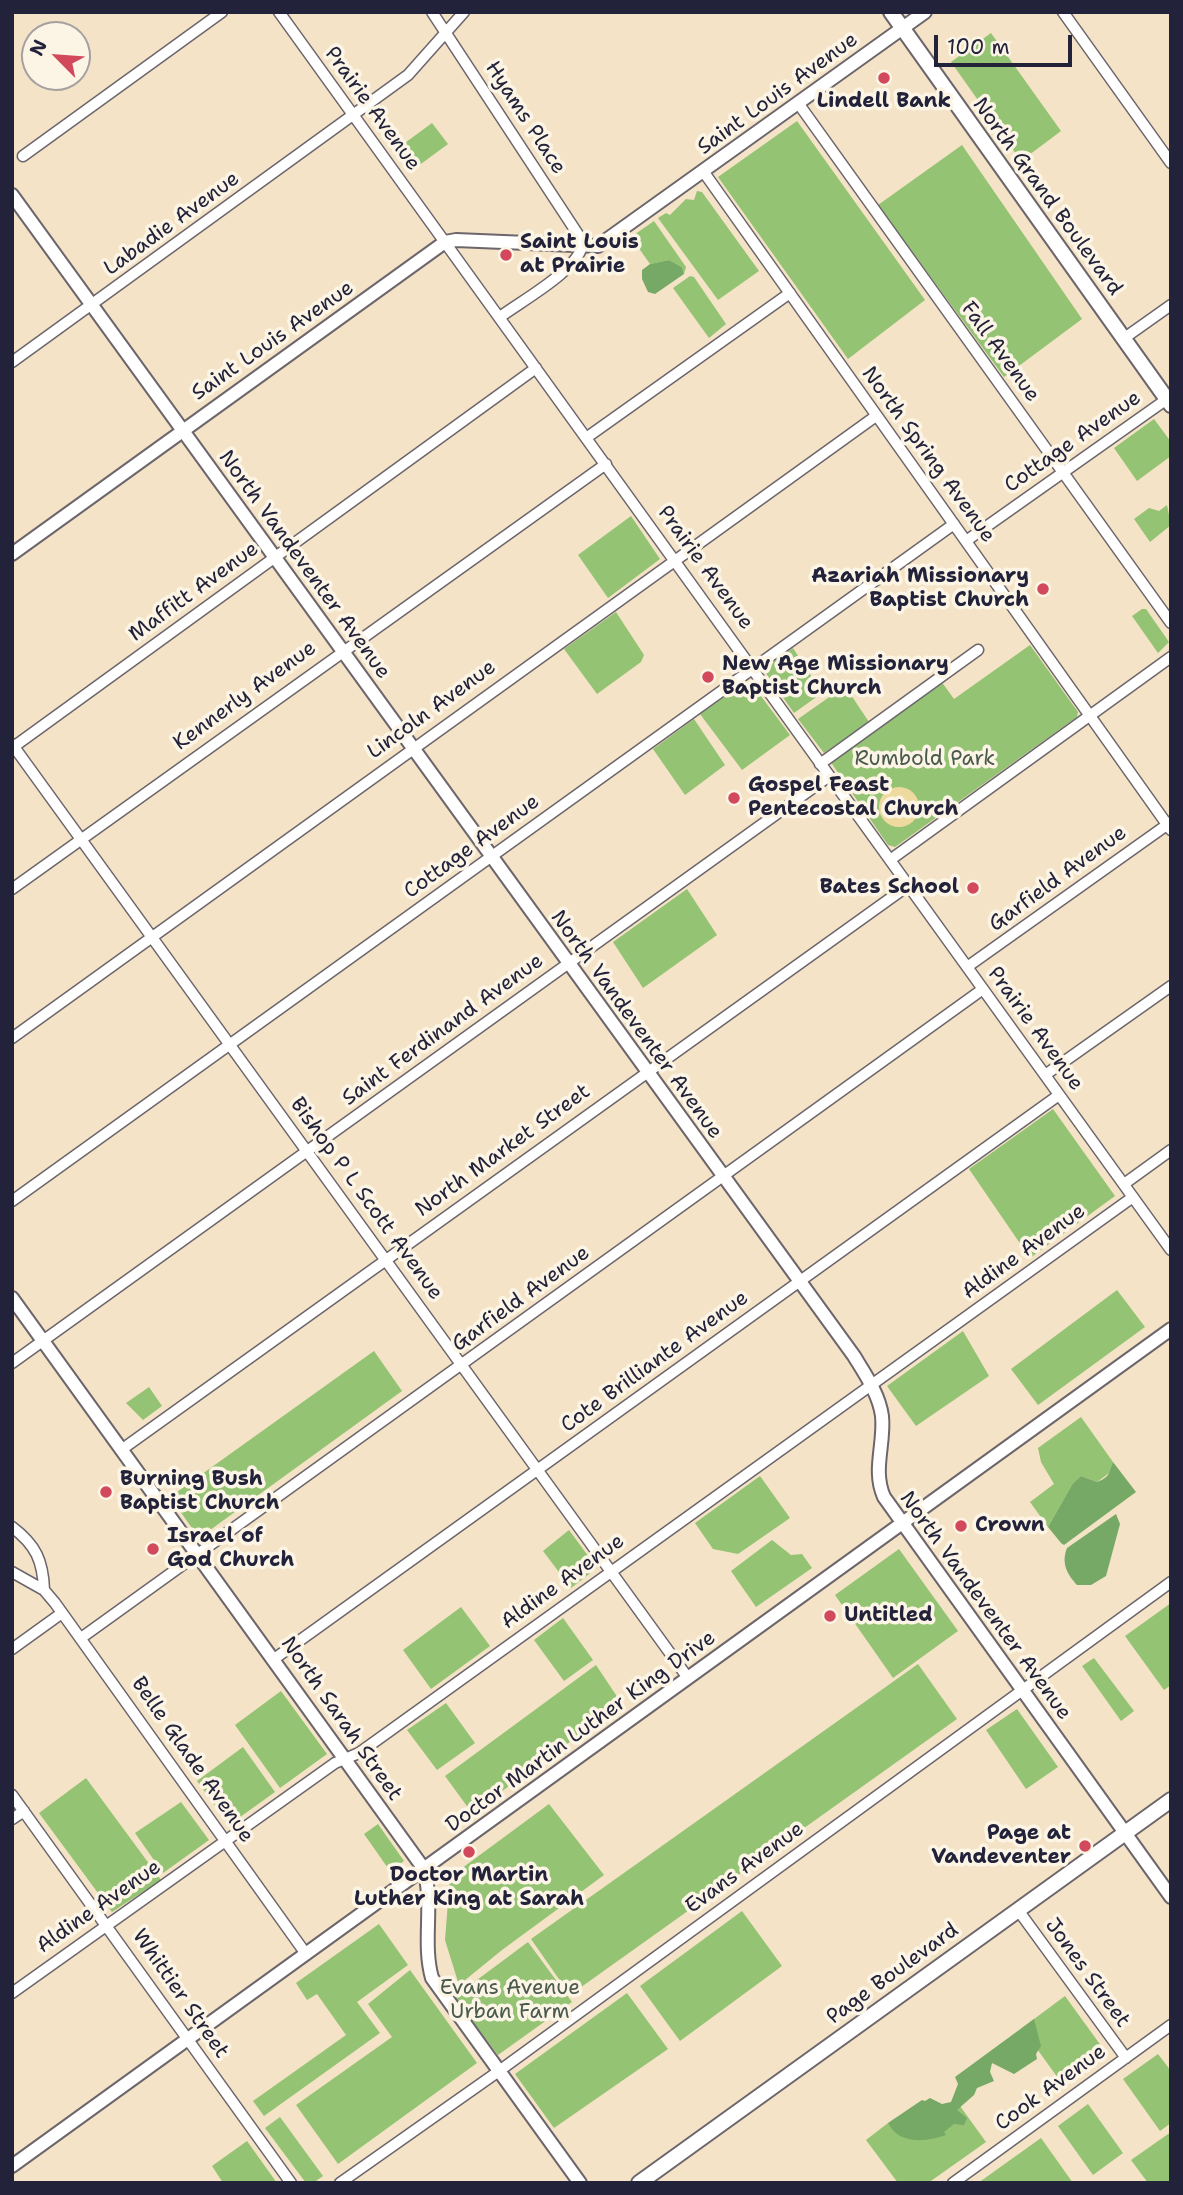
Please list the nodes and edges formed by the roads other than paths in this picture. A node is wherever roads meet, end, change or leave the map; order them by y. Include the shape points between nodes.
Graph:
1 (222, 12) edge
2 (279, 12) edge
3 (432, 12) edge
4 (464, 12) edge
5 (891, 12) edge
6 (925, 12) edge
7 (1063, 12) edge
8 (902, 29) junction
9 (446, 32) junction
10 (798, 103) junction
11 (353, 116) junction
12 (23, 156) dead end
13 (1171, 163) edge
14 (703, 171) junction
15 (12, 195) edge
16 (445, 242) junction
17 (583, 247) junction
18 (790, 293) junction
19 (92, 305) junction
20 (1171, 305) edge
21 (500, 317) junction
22 (1123, 339) junction
23 (12, 362) edge
24 (536, 368) junction
25 (1169, 402) edge
26 (876, 416) junction
27 (182, 429) junction
28 (586, 438) junction
29 (606, 464) junction
30 (1064, 474) junction
31 (954, 524) junction
32 (967, 541) junction
33 (12, 554) edge
34 (274, 557) junction
35 (674, 560) junction
36 (1171, 623) edge
37 (978, 650) dead end
38 (342, 651) junction
39 (1171, 657) edge
40 (753, 668) junction
41 (1089, 716) junction
42 (13, 746) edge
43 (412, 748) junction
44 (820, 764) junction
45 (828, 777) junction
46 (1169, 825) edge
47 (81, 839) junction
48 (491, 857) junction
49 (891, 860) junction
50 (909, 885) junction
51 (12, 890) edge
52 (152, 937) junction
53 (568, 964) junction
54 (967, 967) junction
55 (1171, 986) edge
56 (983, 989) junction
57 (12, 1038) edge
58 (231, 1045) junction
59 (646, 1072) junction
60 (1045, 1075) junction
61 (1059, 1095) junction
62 (1171, 1150) edge
63 (308, 1152) junction
64 (722, 1177) junction
65 (1124, 1184) junction
66 (1133, 1197) junction
67 (12, 1201) edge
68 (1171, 1250) edge
69 (387, 1259) junction
70 (798, 1282) junction
71 (12, 1298) edge
72 (1171, 1329) edge
73 (43, 1342) junction
74 (12, 1363) edge
75 (463, 1365) junction
76 (872, 1384) junction
77 (121, 1450) junction
78 (537, 1471) junction
79 (902, 1526) junction
80 (12, 1527) edge
81 (197, 1555) junction
82 (12, 1572) edge
83 (611, 1572) junction
84 (1171, 1582) edge
85 (44, 1590) junction
86 (62, 1613) junction
87 (81, 1638) junction
88 (12, 1649) edge
89 (274, 1659) junction
90 (688, 1678) junction
91 (1022, 1691) junction
92 (346, 1757) junction
93 (12, 1795) edge
94 (1171, 1800) edge
95 (24, 1811) junction
96 (12, 1819) edge
97 (1125, 1833) junction
98 (226, 1841) junction
99 (424, 1869) junction
100 (1171, 1897) edge
101 (1018, 1910) junction
102 (107, 1925) junction
103 (306, 1954) junction
104 (12, 1993) edge
105 (1171, 2025) edge
106 (188, 2039) junction
107 (1126, 2057) junction
108 (499, 2071) junction
109 (12, 2166) edge
110 (291, 2183) edge
111 (340, 2183) edge
112 (580, 2183) edge
113 (639, 2183) edge
114 (953, 2183) edge

1 - 12 street
2 - 11 street, Prairie Avenue
3 - 9 street, Hyams Place
4 - 9 street, Labadie Avenue
5 - 8 main road, North Grand Boulevard
6 - 8 main road, Saint Louis Avenue
7 - 13 street
8 - 10 main road, Saint Louis Avenue
8 - 22 main road, North Grand Boulevard
9 - 11 street, Labadie Avenue via 408,75
9 - 17 street, Hyams Place
10 - 14 main road, Saint Louis Avenue
10 - 30 street, Fall Avenue
11 - 16 street, Prairie Avenue
11 - 19 street, Labadie Avenue
14 - 17 main road, Saint Louis Avenue via 602,244
14 - 18 street, North Spring Avenue
15 - 19 main road, North Vandeventer Avenue
16 - 17 main road, Saint Louis Avenue
16 - 21 street, Prairie Avenue
16 - 27 main road, Saint Louis Avenue
17 - 21 street, Saint Louis Avenue via 570,267
18 - 26 street, North Spring Avenue
18 - 28 street
19 - 23 street, Labadie Avenue
19 - 27 main road, North Vandeventer Avenue
20 - 22 street
21 - 24 street, Prairie Avenue
22 - 25 main road, North Grand Boulevard
24 - 28 street, Prairie Avenue
24 - 34 street, Maffitt Avenue
25 - 30 street, Cottage Avenue
26 - 31 street, North Spring Avenue
26 - 35 street, Lincoln Avenue
27 - 33 main road, Saint Louis Avenue
27 - 34 main road, North Vandeventer Avenue
28 - 29 street, Prairie Avenue
29 - 35 street, Prairie Avenue
29 - 38 street, Kennerly Avenue
30 - 32 street, Cottage Avenue
30 - 36 street, Fall Avenue
31 - 32 street, North Spring Avenue
31 - 40 street, Cottage Avenue
32 - 41 street, North Spring Avenue
34 - 38 main road, North Vandeventer Avenue
34 - 42 street, Maffitt Avenue
35 - 40 street, Prairie Avenue
35 - 43 street, Lincoln Avenue
37 - 44 street
38 - 43 main road, North Vandeventer Avenue
38 - 47 street, Kennerly Avenue
39 - 41 street
40 - 44 street, Prairie Avenue
40 - 48 street, Cottage Avenue
41 - 46 street, North Spring Avenue
41 - 49 street
42 - 47 street, Bishop P L Scott Avenue
43 - 48 main road, North Vandeventer Avenue
43 - 52 street, Lincoln Avenue
44 - 45 street, Prairie Avenue
45 - 49 street, Prairie Avenue
45 - 53 street, Saint Ferdinand Avenue
46 - 54 street, Garfield Avenue
47 - 51 street, Kennerly Avenue
47 - 52 street, Bishop P L Scott Avenue
48 - 53 main road, North Vandeventer Avenue
48 - 58 street, Cottage Avenue
49 - 50 street, Prairie Avenue
50 - 54 street, Prairie Avenue
50 - 59 street, North Market Street
52 - 57 street, Lincoln Avenue
52 - 58 street, Bishop P L Scott Avenue
53 - 59 main road, North Vandeventer Avenue
53 - 63 street, Saint Ferdinand Avenue
54 - 56 street, Prairie Avenue
55 - 60 street
56 - 60 street, Prairie Avenue
56 - 64 street, Garfield Avenue
58 - 63 street, Bishop P L Scott Avenue
58 - 67 street, Cottage Avenue
59 - 64 main road, North Vandeventer Avenue
59 - 69 street, North Market Street
60 - 61 street, Prairie Avenue
61 - 65 street, Prairie Avenue
61 - 70 street, Cote Brilliante Avenue
62 - 65 street
63 - 69 street, Bishop P L Scott Avenue
63 - 73 street, Saint Ferdinand Avenue
64 - 70 main road, North Vandeventer Avenue
64 - 75 street, Garfield Avenue
65 - 66 street, Prairie Avenue
66 - 68 street, Prairie Avenue
66 - 76 street, Aldine Avenue
69 - 75 street, Bishop P L Scott Avenue
69 - 77 street, North Market Street
70 - 76 main road, North Vandeventer Avenue
70 - 78 street, Cote Brilliante Avenue
71 - 73 main road, North Sarah Street
72 - 79 main road, Doctor Martin Luther King Drive
73 - 74 street, Saint Ferdinand Avenue
73 - 77 main road, North Sarah Street
75 - 78 street, Bishop P L Scott Avenue
75 - 81 street, Garfield Avenue
76 - 79 main road, North Vandeventer Avenue via 882,1414 877,1474
76 - 83 street, Aldine Avenue
77 - 81 main road, North Sarah Street
78 - 83 street, Bishop P L Scott Avenue
78 - 89 street, Cote Brilliante Avenue
79 - 90 main road, Doctor Martin Luther King Drive
79 - 91 main road, North Vandeventer Avenue
80 - 85 street via 40,1556
81 - 87 street, Garfield Avenue
81 - 89 main road, North Sarah Street
82 - 85 street, Belle Glade Avenue
83 - 90 street, Bishop P L Scott Avenue
83 - 92 street, Aldine Avenue via 359,1753
84 - 91 street, Evans Avenue
85 - 86 street, Belle Glade Avenue
86 - 87 street, Belle Glade Avenue
86 - 88 street
87 - 98 street, Belle Glade Avenue
89 - 92 main road, North Sarah Street
90 - 99 main road, Doctor Martin Luther King Drive
91 - 97 main road, North Vandeventer Avenue
91 - 108 street, Evans Avenue
92 - 98 street, Aldine Avenue
92 - 99 main road, North Sarah Street
93 - 95 street, Whittier Street
94 - 97 main road, Page Boulevard
95 - 96 street
95 - 102 street, Whittier Street
97 - 100 main road, North Vandeventer Avenue
97 - 101 main road, Page Boulevard
98 - 102 street, Aldine Avenue
98 - 103 street, Belle Glade Avenue
99 - 103 main road, Doctor Martin Luther King Drive
99 - 108 main road, North Sarah Street via 429,1884 427,1963 432,1978
101 - 107 street, Jones Street
101 - 113 main road, Page Boulevard
102 - 104 street, Aldine Avenue
102 - 106 street, Whittier Street
103 - 106 main road, Doctor Martin Luther King Drive
105 - 107 street, Cook Avenue
106 - 109 main road, Doctor Martin Luther King Drive
106 - 110 street, Whittier Street
107 - 114 street, Cook Avenue
108 - 111 street, Evans Avenue
108 - 112 main road, North Sarah Street

